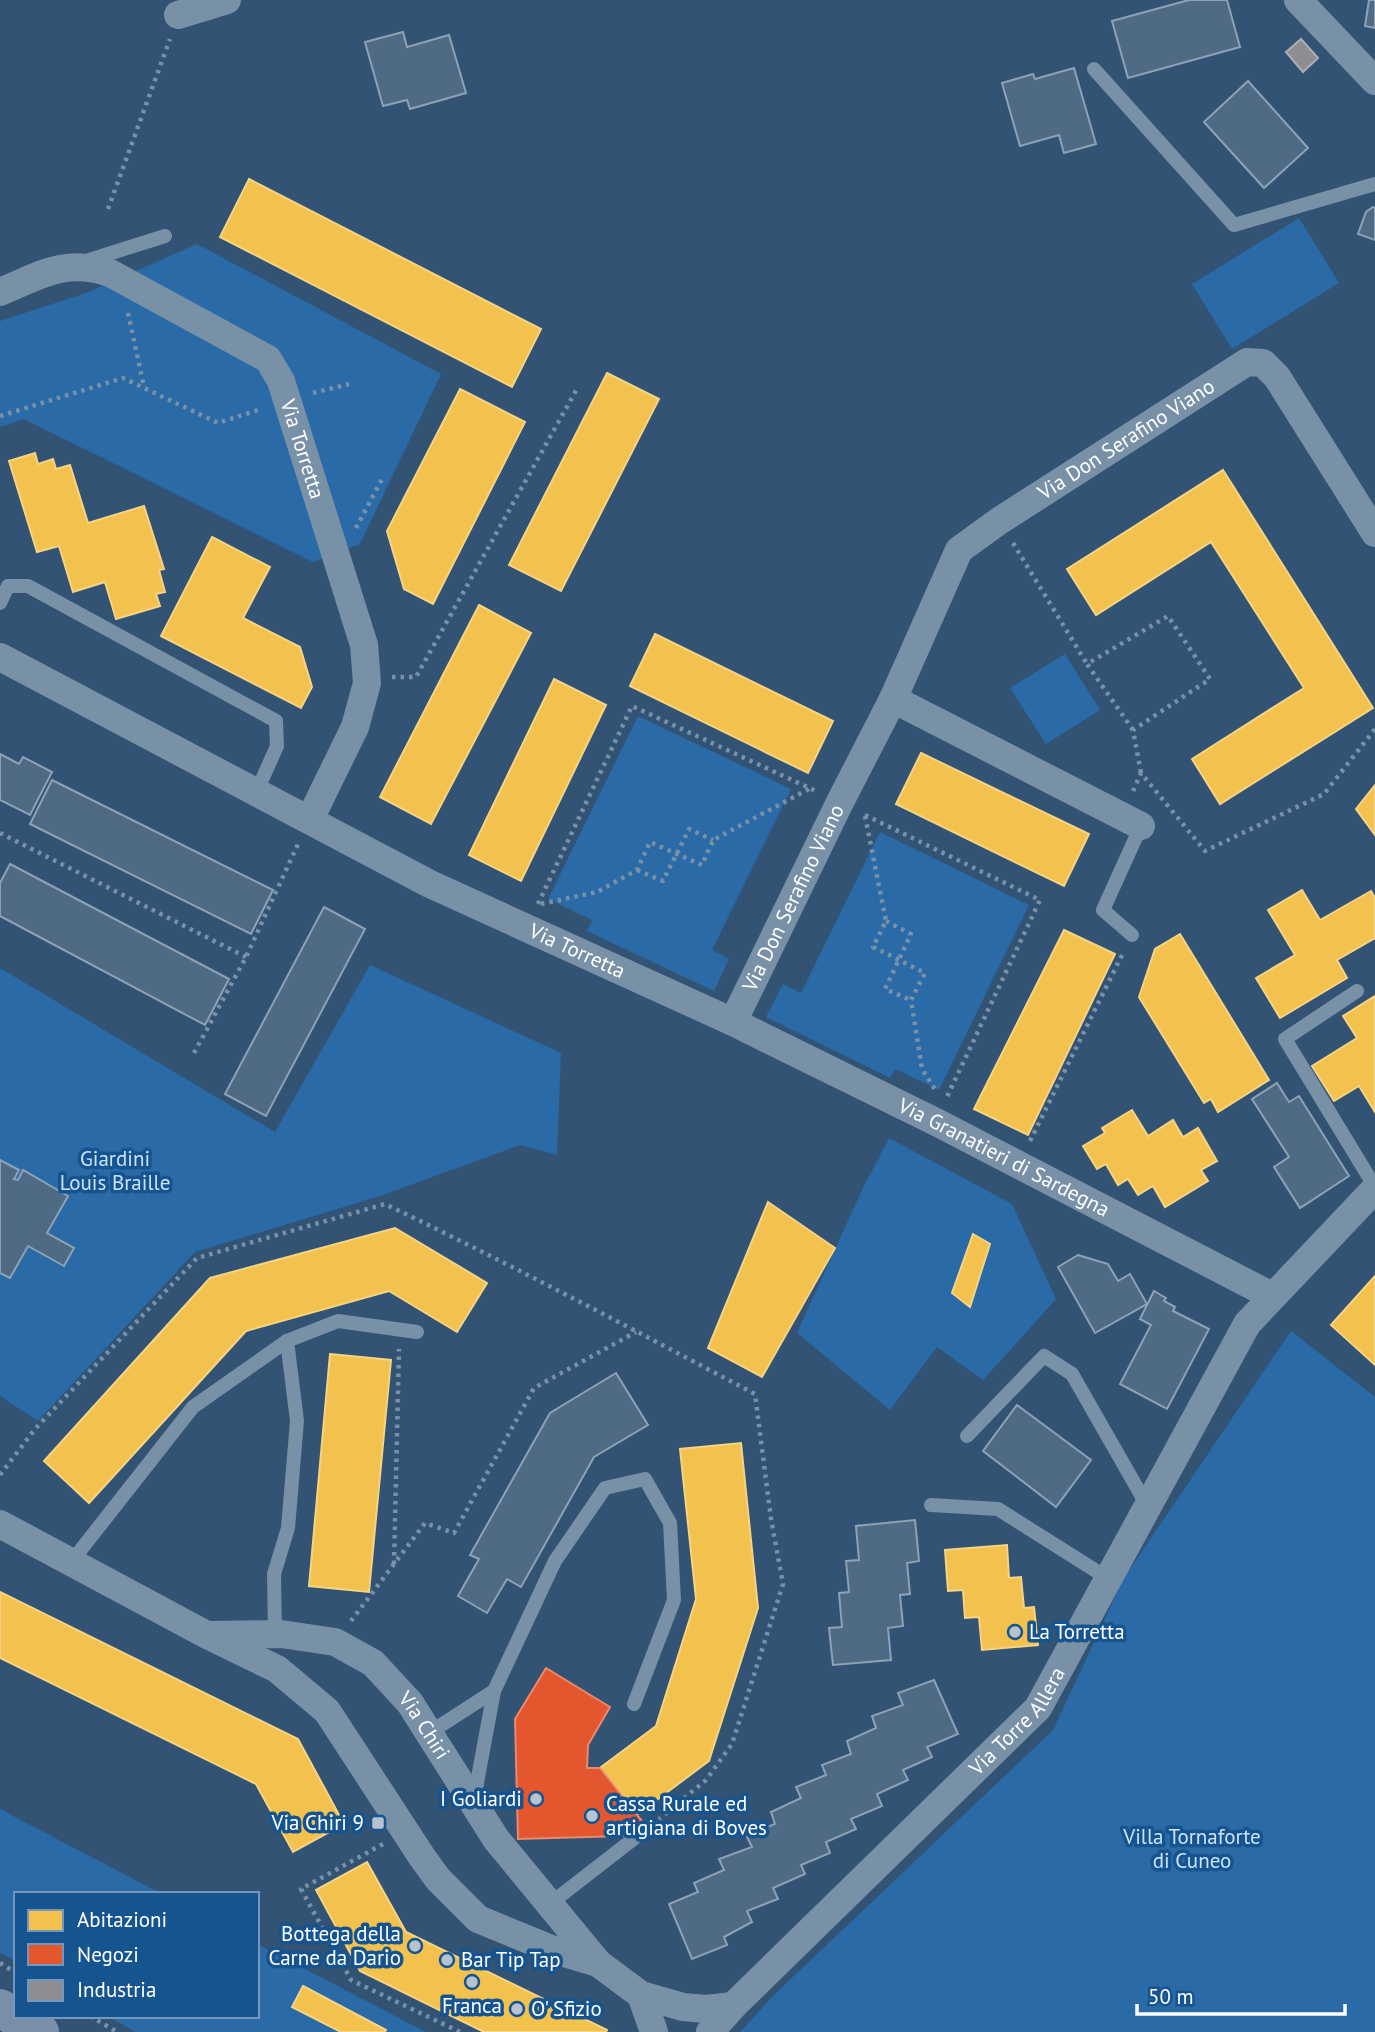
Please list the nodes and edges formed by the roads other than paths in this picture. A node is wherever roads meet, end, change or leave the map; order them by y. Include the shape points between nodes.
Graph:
1 (227, 0) edge
2 (1298, 0) edge
3 (178, 15) road end
4 (1094, 69) dead end
5 (1375, 81) edge
6 (1375, 184) edge
7 (165, 236) dead end
8 (73, 266) junction
9 (0, 292) edge
10 (1375, 533) edge
11 (0, 603) edge
12 (0, 657) edge
13 (893, 699) junction
14 (257, 791) junction
15 (310, 819) junction
16 (1131, 820) joint
17 (1132, 935) road end
18 (1357, 991) dead end
19 (733, 1023) junction
20 (1375, 1188) edge
21 (1272, 1296) junction
22 (417, 1332) dead end
23 (287, 1341) junction
24 (967, 1436) dead end
25 (931, 1505) dead end
26 (1147, 1507) junction
27 (0, 1524) edge
28 (72, 1562) junction
29 (1109, 1579) junction
30 (275, 1634) junction
31 (207, 1635) junction
32 (494, 1691) junction
33 (634, 1704) dead end
34 (429, 1733) junction
35 (473, 1803) junction
36 (645, 1830) road end
37 (551, 1903) junction
38 (598, 1963) junction
39 (641, 1995) junction
40 (733, 2006) junction
41 (17, 2018) edge
42 (40, 2032) edge
43 (654, 2032) edge
44 (710, 2032) edge

1 - 3 street
2 - 5 street
4 - 6 lane via 1234,225
7 - 8 lane
8 - 9 street, Via Torretta
8 - 15 street, Via Torretta via 92,267 120,279 268,359 281,381 364,645 367,676 355,727
10 - 13 street, Via Don Serafino Viano via 1277,377 1263,363 1247,362 959,550
11 - 14 lane via 8,586 28,586 276,721 277,746
12 - 14 street, Via Torretta
13 - 16 street
13 - 19 street, Via Don Serafino Viano
14 - 15 street, Via Torretta
15 - 19 street, Via Torretta via 430,884
16 - 17 lane via 1103,910
18 - 20 lane via 1285,1040
19 - 21 street, Via Granatieri di Sardegna
20 - 21 street, Via Torre Allera
21 - 26 street, Via Torre Allera via 1247,1324
22 - 23 lane via 338,1321
23 - 28 lane via 193,1406
23 - 30 lane via 297,1421 288,1528 274,1574
24 - 26 lane via 1044,1356 1072,1374
25 - 29 lane via 998,1509
26 - 29 street, Via Torre Allera
27 - 28 street, Via Chiri
28 - 31 street, Via Chiri
29 - 40 street, Via Torre Allera via 1038,1708
30 - 31 street, Via Chiri
30 - 34 street, Via Chiri via 335,1642 373,1663 410,1703
31 - 38 street, Via Chiri via 277,1669 327,1711 439,1879 478,1919
32 - 33 lane via 555,1561 605,1488 645,1479 670,1523 674,1600
32 - 34 lane
32 - 35 lane
34 - 35 street, Via Chiri
35 - 37 street, Via Chiri via 496,1839
36 - 37 lane
37 - 38 street, Via Chiri
38 - 39 street, Via Chiri
39 - 40 street, Via Chiri via 683,2007
39 - 43 street
40 - 44 street, Via Torre Allera
41 - 42 main road

